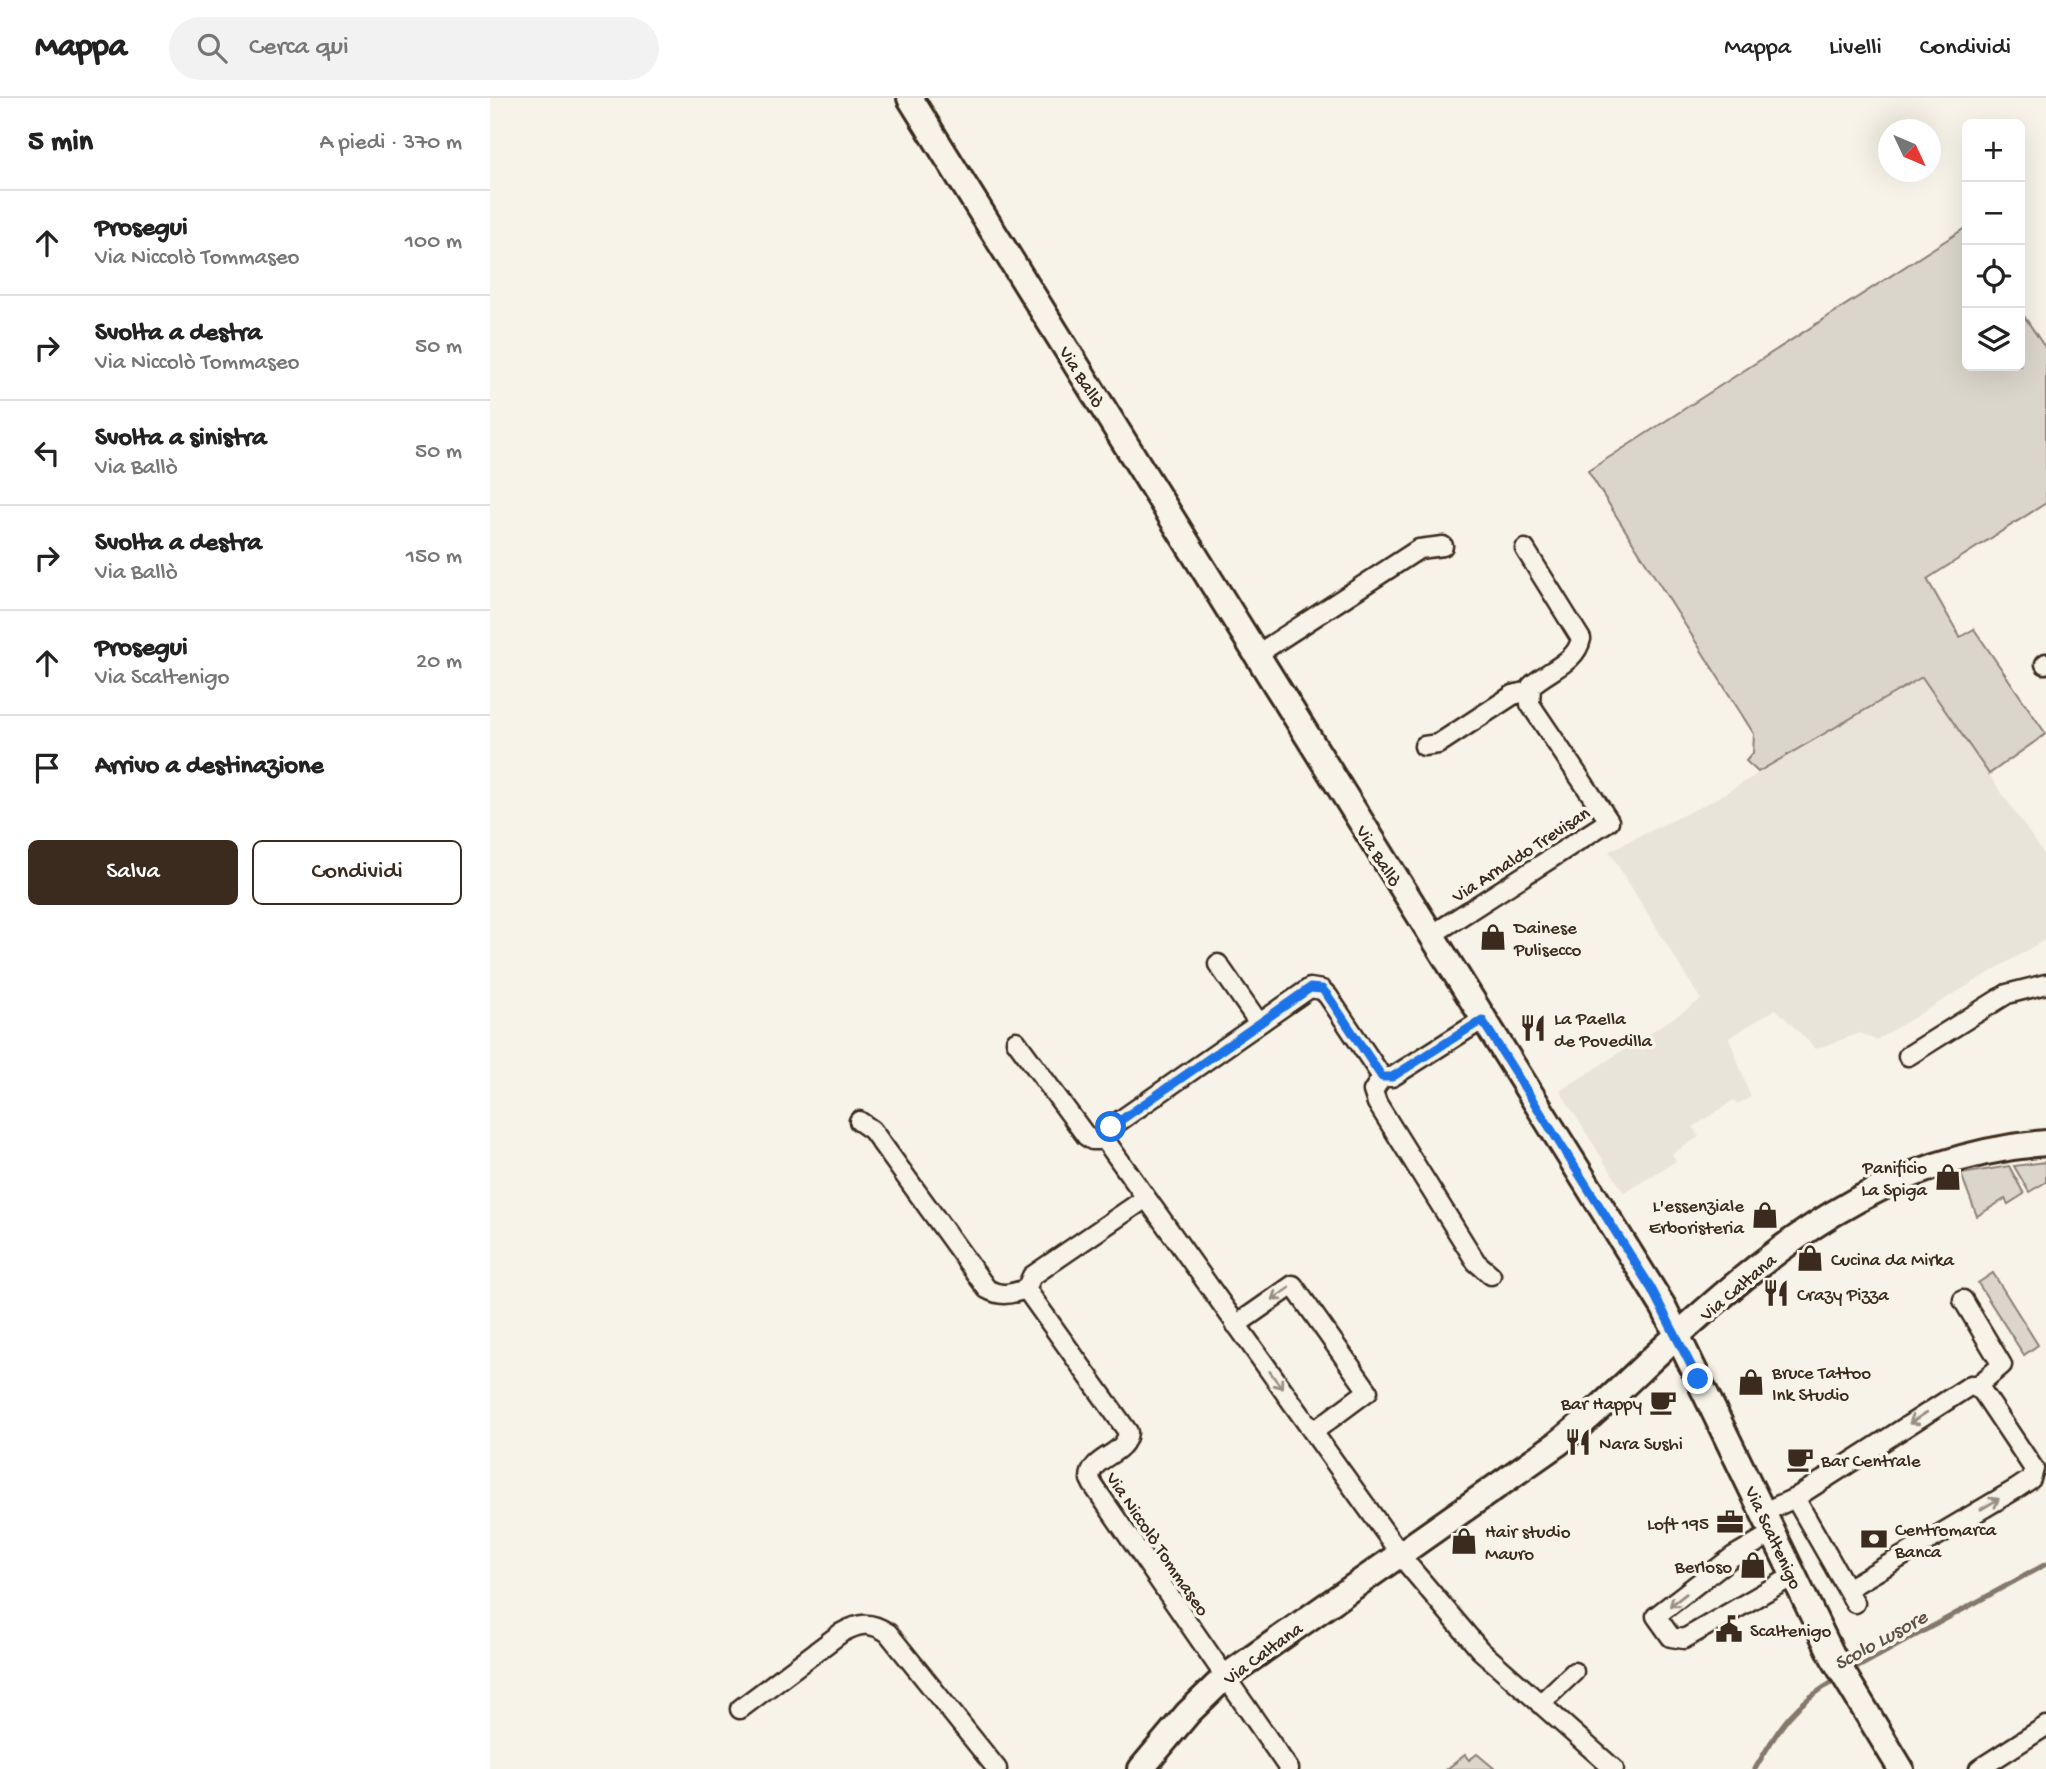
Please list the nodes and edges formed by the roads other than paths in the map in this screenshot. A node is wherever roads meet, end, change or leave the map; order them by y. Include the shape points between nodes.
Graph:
1 (910, 98) edge
2 (1444, 546) dead end
3 (1525, 549) dead end
4 (1256, 655) junction
5 (1529, 691) junction
6 (1424, 746) dead end
7 (1430, 936) junction
8 (1218, 964) dead end
9 (2046, 984) edge
10 (1482, 1020) junction
11 (1259, 1023) junction
12 (1016, 1041) dead end
13 (1908, 1056) dead end
14 (1382, 1077) junction
15 (859, 1121) dead end
16 (1105, 1140) junction
17 (2046, 1143) edge
18 (1146, 1198) junction
19 (1490, 1275) dead end
20 (1026, 1289) junction
21 (1964, 1300) dead end
22 (1236, 1325) junction
23 (1678, 1336) junction
24 (1976, 1387) junction
25 (1313, 1432) junction
26 (1795, 1498) junction
27 (1769, 1522) junction
28 (1400, 1553) junction
29 (1793, 1576) junction
30 (1574, 1672) dead end
31 (1224, 1677) junction
32 (1539, 1704) junction
33 (740, 1709) dead end
34 (2046, 1726) edge
35 (997, 1769) edge
36 (1141, 1769) edge
37 (1289, 1769) edge
38 (1614, 1769) edge
39 (1901, 1769) edge
40 (1979, 1769) edge

1 - 4 main road, Via Ballò
2 - 4 street via 1419,549
3 - 5 street via 1581,639 1578,651
4 - 7 main road, Via Ballò
5 - 6 street via 1513,695 1438,744
5 - 7 street, Via Arnaldo Trevisan via 1530,704 1609,821
7 - 10 main road, Via Ballò
8 - 11 street
9 - 13 street via 2007,994
10 - 14 street via 1392,1077
10 - 23 main road, Via Ballò
11 - 14 street via 1310,988 1322,989
11 - 16 street via 1118,1122
12 - 16 street via 1086,1136
14 - 19 street via 1373,1091 1377,1103 1476,1262
15 - 20 street via 872,1130 987,1289 1008,1295
16 - 18 street
17 - 23 main road, Via Caltana via 1955,1157 1861,1195 1788,1244
18 - 20 street via 1032,1276
18 - 22 street
20 - 31 street, Via Niccolò Tommaseo via 1127,1428 1124,1446 1093,1468 1090,1479
21 - 24 street via 2002,1364
22 -> 25 street
25 -> 22 street via 1368,1391 1293,1285
23 - 27 main road, Via Scaltenigo
23 - 28 main road, Via Caltana via 1557,1444
24 -> 26 street via 1952,1395
26 -> 24 street via 1851,1596 2034,1474
25 - 28 street
26 - 27 street
27 - 29 main road, Via Scaltenigo
27 -> 29 street via 1656,1616 1671,1637 1684,1639
28 - 31 main road, Via Caltana
28 - 32 street via 1492,1662
29 - 39 main road, Via Scaltenigo via 1837,1665
30 - 32 street
31 - 36 main road, Via Caltana
31 - 37 street, Via Niccolò Tommaseo
32 - 38 street
33 - 35 street via 841,1633 870,1623 888,1633
34 - 40 street

